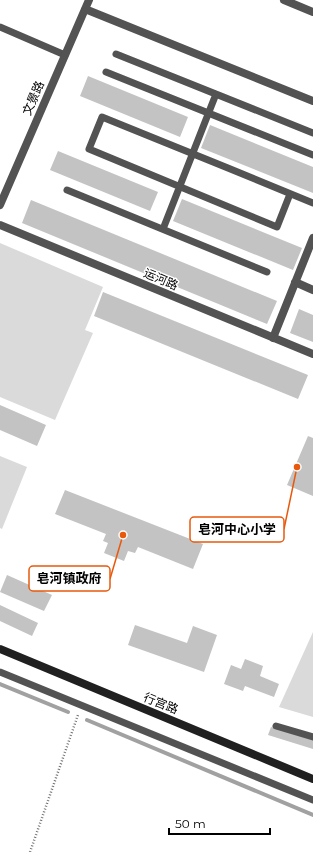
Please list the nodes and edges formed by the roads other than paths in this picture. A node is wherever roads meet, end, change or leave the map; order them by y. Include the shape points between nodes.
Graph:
1 (89, 0) edge
2 (284, 0) edge
3 (85, 9) junction
4 (313, 12) edge
5 (0, 27) edge
6 (116, 54) dead end
7 (65, 55) junction
8 (106, 72) dead end
9 (216, 94) junction
10 (313, 101) edge
11 (208, 113) junction
12 (313, 133) edge
13 (192, 154) junction
14 (313, 156) edge
15 (180, 186) junction
16 (67, 190) dead end
17 (290, 194) junction
18 (313, 203) edge
19 (0, 205) edge
20 (0, 225) edge
21 (163, 229) junction
22 (313, 238) edge
23 (267, 272) dead end
24 (295, 282) junction
25 (313, 290) edge
26 (273, 338) junction
27 (313, 354) edge
28 (0, 650) edge
29 (0, 672) edge
30 (276, 726) dead end
31 (313, 737) edge
32 (313, 779) edge
33 (313, 800) edge

1 - 3 street, 文景路
2 - 4 street
3 - 7 street, 文景路
3 - 10 street
5 - 7 lane
6 - 9 lane
7 - 19 street, 文景路
8 - 11 lane
9 - 11 lane
9 - 12 lane
11 - 13 lane
11 - 14 lane
13 - 15 lane
13 - 15 lane via 102,117 89,149
13 - 17 lane
15 - 17 lane via 278,226
15 - 21 lane
16 - 21 lane
17 - 18 lane
20 - 26 street, 运河路
21 - 23 lane
22 - 24 street
24 - 25 street
24 - 26 street
26 - 27 street, 运河路
28 - 32 main road, 行宫路
29 - 33 lane
30 - 31 lane

